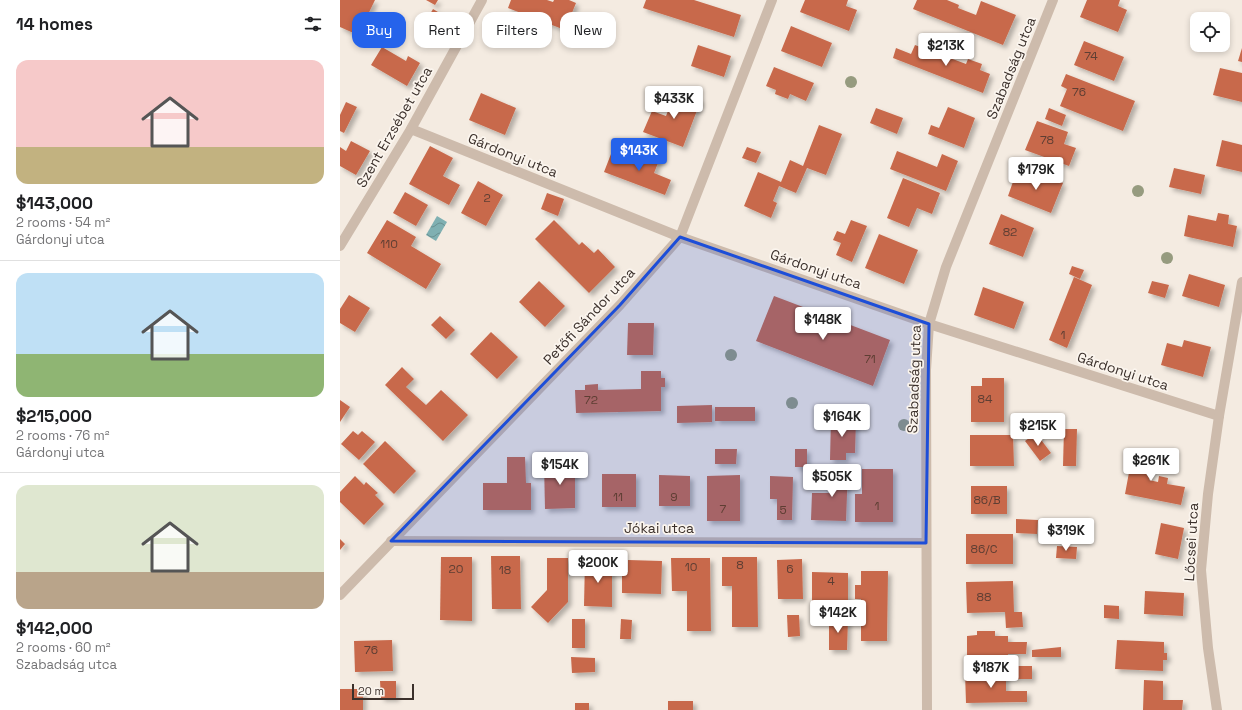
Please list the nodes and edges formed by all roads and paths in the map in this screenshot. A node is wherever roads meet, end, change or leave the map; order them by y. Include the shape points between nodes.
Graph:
1 (482, 0) edge
2 (772, 0) edge
3 (1053, 0) edge
4 (411, 129) junction
5 (680, 237) junction
6 (340, 246) edge
7 (1242, 282) edge
8 (929, 324) junction
9 (1219, 416) junction
10 (391, 541) junction
11 (926, 543) junction
12 (340, 595) edge
13 (927, 710) edge
14 (1216, 710) edge

1 - 4 street, Szent Erzsébet utca
2 - 5 street, Petőfi Sándor utca
3 - 8 street, Szabadság utca via 946,267
4 - 5 street, Gárdonyi utca
4 - 6 street, Szent Erzsébet utca
5 - 8 street, Gárdonyi utca
5 - 10 street, Petőfi Sándor utca via 620,305
7 - 9 street, Lőcsei utca
8 - 9 street, Gárdonyi utca
8 - 11 street, Szabadság utca via 926,370
9 - 14 street, Lőcsei utca via 1201,570
10 - 11 street, Jókai utca
10 - 12 street, Petőfi Sándor utca
11 - 13 street, Szabadság utca

